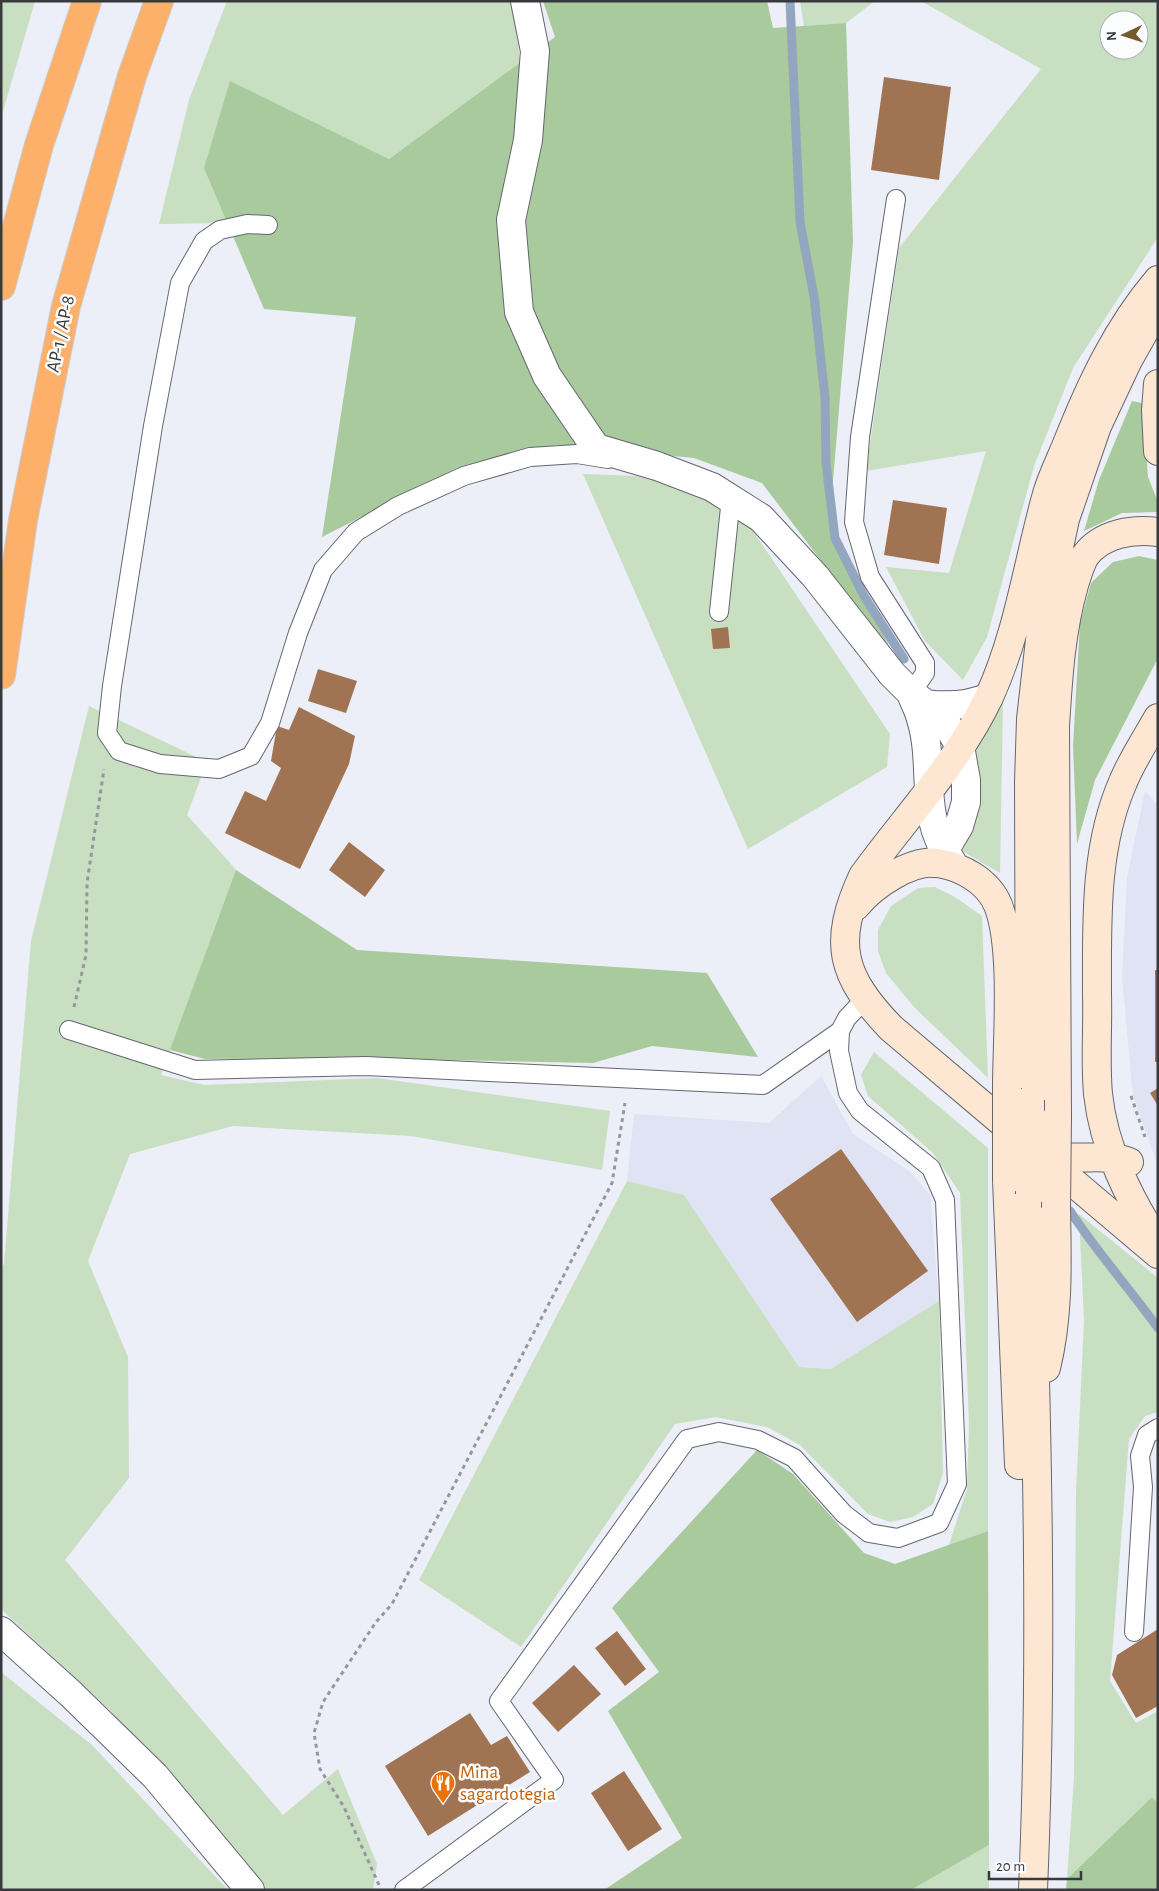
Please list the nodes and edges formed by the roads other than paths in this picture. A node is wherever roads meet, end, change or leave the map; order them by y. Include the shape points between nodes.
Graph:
1 (87, 1) edge
2 (159, 1) edge
3 (525, 1) edge
4 (896, 199) dead end
5 (268, 225) dead end
6 (1158, 280) edge
7 (1, 286) edge
8 (1158, 307) edge
9 (1158, 384) edge
10 (1158, 451) edge
11 (657, 466) junction
12 (731, 498) junction
13 (1158, 532) edge
14 (719, 612) dead end
15 (1, 675) edge
16 (989, 697) junction
17 (919, 699) junction
18 (1158, 718) edge
19 (960, 746) junction
20 (928, 791) junction
21 (945, 860) junction
22 (849, 918) junction
23 (865, 999) junction
24 (1098, 1027) junction
25 (69, 1030) road end
26 (840, 1031) junction
27 (1019, 1094) junction
28 (1102, 1118) junction
29 (1025, 1141) junction
30 (1067, 1159) junction
31 (1124, 1168) junction
32 (1019, 1187) junction
33 (1086, 1194) junction
34 (1158, 1214) edge
35 (1158, 1244) edge
36 (1158, 1254) edge
37 (1037, 1405) junction
38 (1158, 1428) edge
39 (1, 1631) edge
40 (1134, 1632) dead end
41 (1038, 1693) junction
42 (250, 1890) edge
43 (404, 1890) edge
44 (1033, 1890) edge

1 - 7 highway via 39,145
2 - 15 highway, AP-1 / AP-8 via 132,76 66,306 23,520
3 - 11 street via 535,51 528,140 511,220 519,312 547,376 596,448
4 - 17 lane via 860,437 854,522 870,577 925,663
5 - 11 lane via 247,224 220,230 204,241 180,283 153,426 112,686 107,733 119,751 160,764 220,769 251,756 270,723 298,633 323,570 356,532 398,506 464,476 530,457 577,454
6 - 16 street via 1129,318 1101,367 1070,437 1048,492 1015,625
8 - 27 street via 1128,360 1097,426 1065,519 1041,631 1031,719
9 - 10 street
11 - 12 street via 712,487
12 - 14 lane
12 - 17 street via 761,518 814,576 892,674
13 - 37 street, bridge via 1131,531 1115,534 1100,542 1085,556 1068,608 1055,726 1058,1295 1053,1341
16 - 17 street via 945,706
16 - 19 street
17 - 19 street via 941,715
17 - 20 street
18 - 24 street via 1123,782 1110,820 1097,911
19 - 20 street
19 - 21 street via 966,802
20 - 21 street
20 - 22 street via 863,876
21 - 22 street via 917,866 879,884 864,896
21 - 27 street via 986,887 998,905 1007,963
22 - 23 street via 847,961
23 - 26 lane
23 - 29 street via 906,1042
24 - 28 street via 1098,1093
24 - 31 street
25 - 26 lane via 195,1070 366,1066 764,1085
26 - 43 lane via 839,1052 848,1093 860,1111 931,1168 945,1200 958,1484 939,1524 898,1538 869,1533 844,1514 794,1458 758,1440 719,1432 687,1439 499,1701 554,1780
27 - 32 street, bridge
28 - 30 street via 1091,1138
28 - 31 street
29 - 30 street via 1053,1156
29 - 33 street
30 - 31 street
31 - 33 street via 1113,1188
31 - 34 street
31 - 35 street
32 - 37 street
32 - 41 street via 1024,1606
33 - 36 street
37 - 41 street
38 - 40 lane via 1147,1435 1140,1456 1143,1487
39 - 42 street via 155,1776
41 - 44 street

